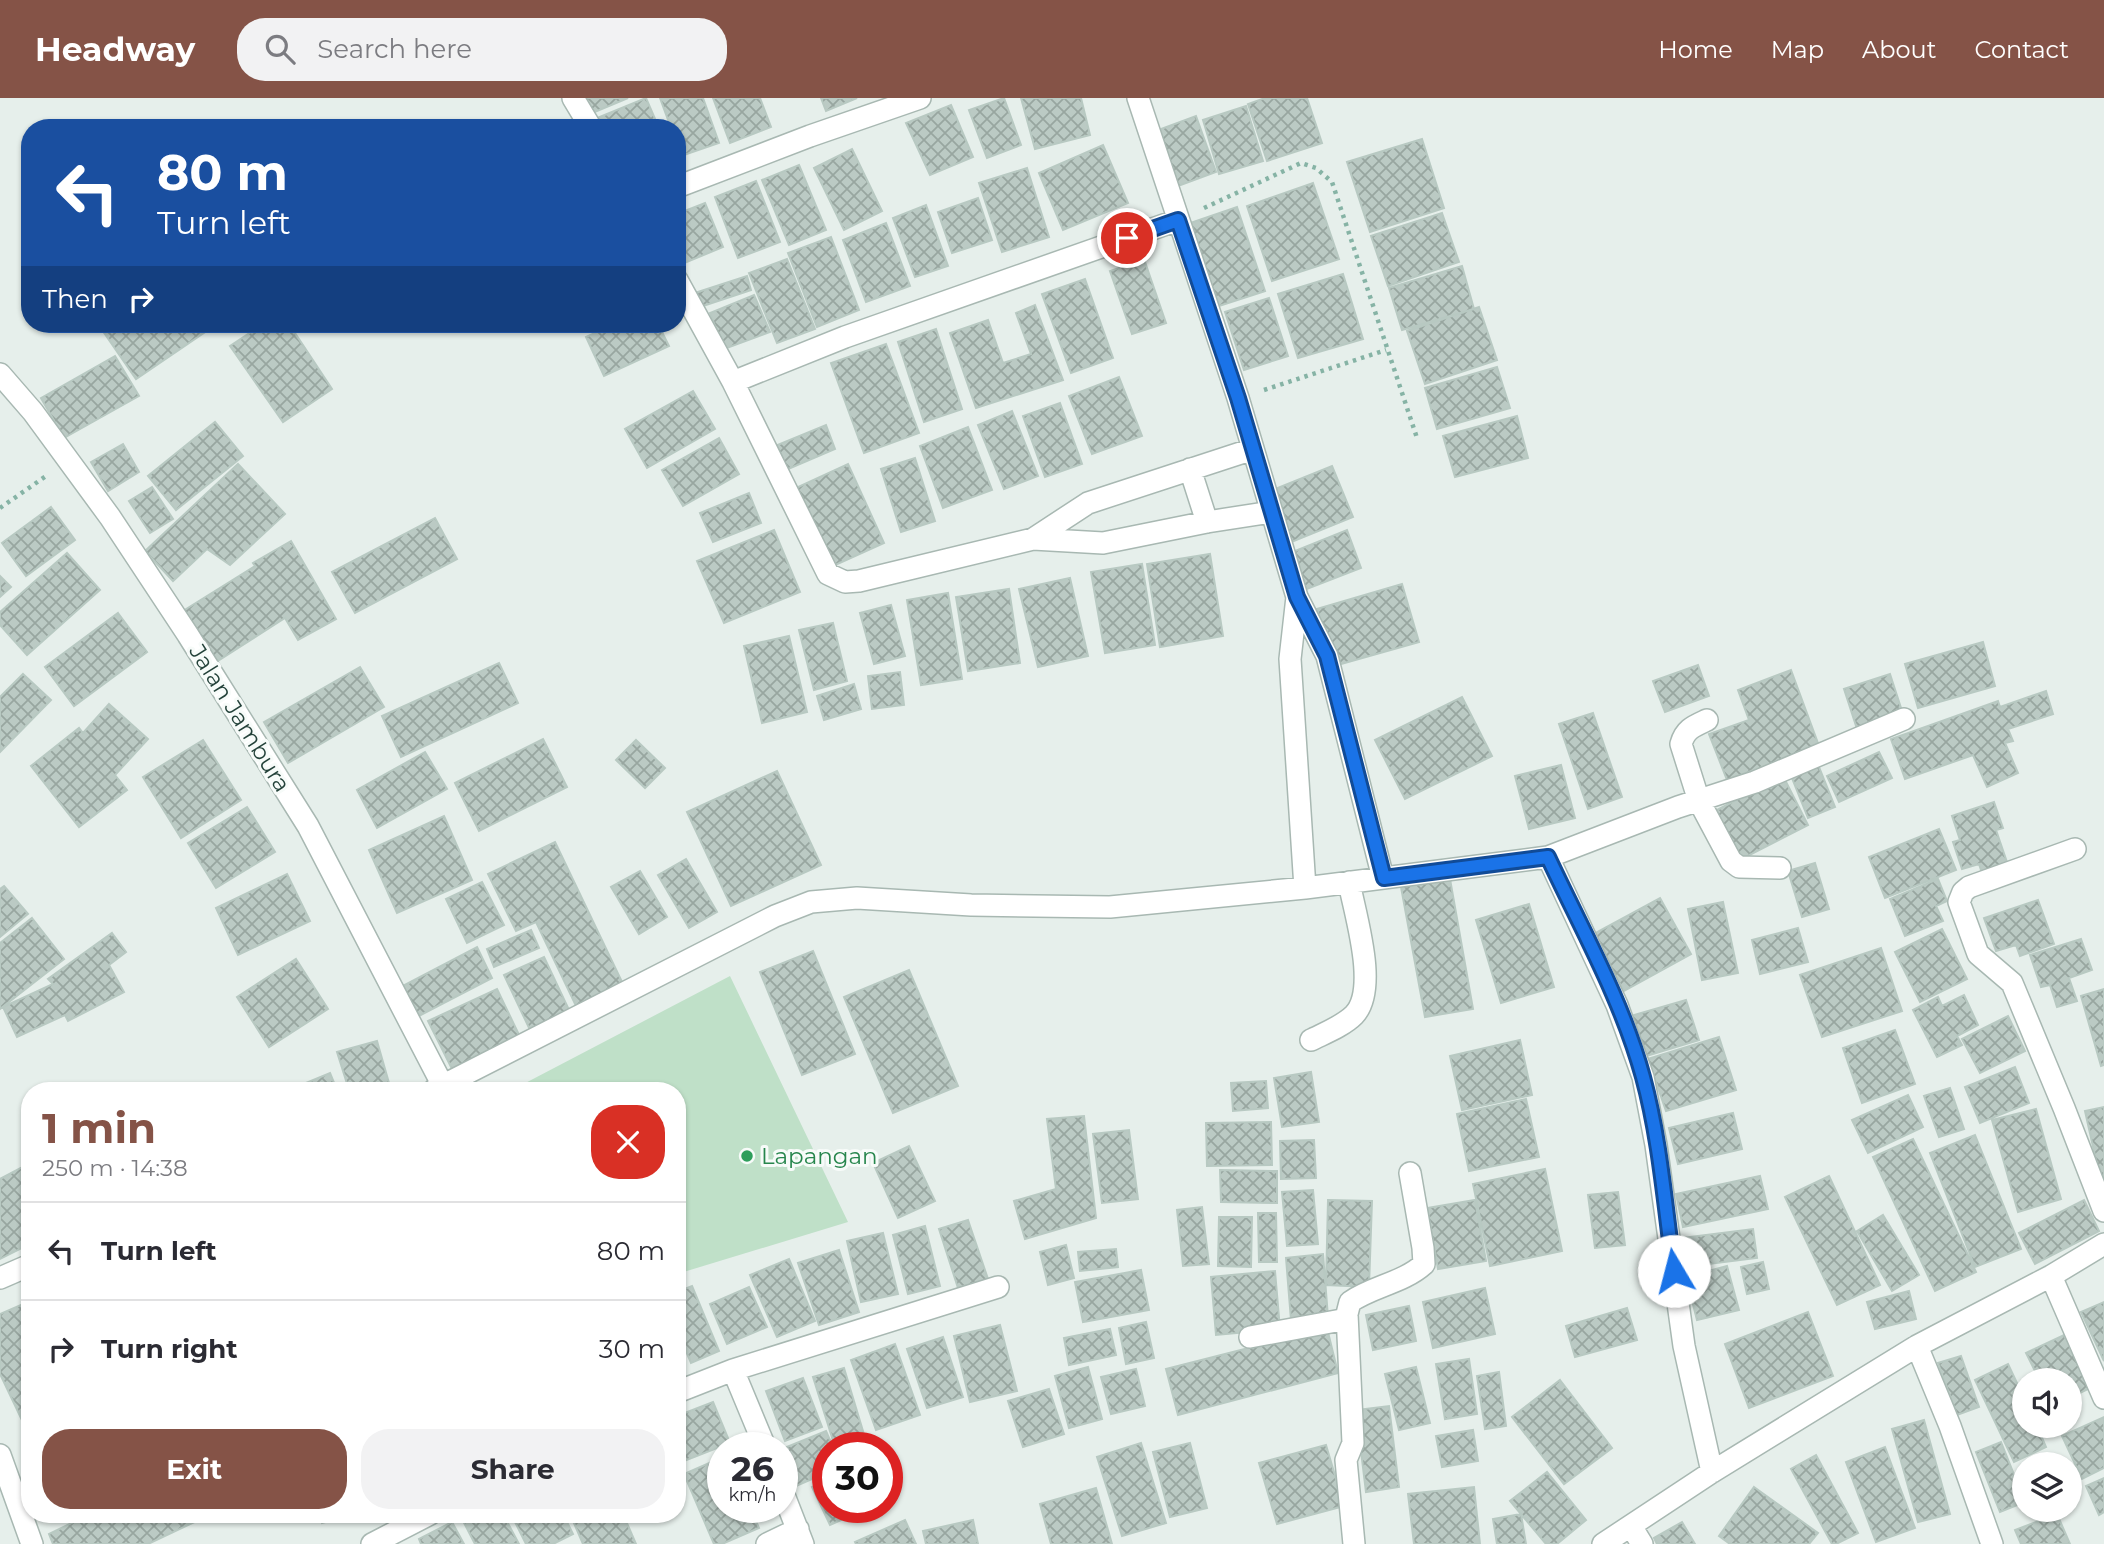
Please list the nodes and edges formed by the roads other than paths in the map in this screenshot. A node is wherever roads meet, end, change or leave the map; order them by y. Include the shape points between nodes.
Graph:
1 (573, 98) edge
2 (920, 98) edge
3 (1138, 98) edge
4 (586, 119) edge
5 (686, 184) edge
6 (1178, 220) junction
7 (686, 296) edge
8 (0, 374) edge
9 (733, 382) junction
10 (1253, 449) junction
11 (1190, 469) junction
12 (1271, 512) junction
13 (1207, 522) junction
14 (1033, 538) junction
15 (1297, 597) junction
16 (1904, 719) dead end
17 (1707, 720) dead end
18 (1699, 801) junction
19 (2075, 849) dead end
20 (1548, 857) junction
21 (1780, 868) dead end
22 (1384, 878) junction
23 (1349, 882) junction
24 (1305, 888) junction
25 (1311, 1040) dead end
26 (435, 1082) edge
27 (469, 1082) edge
28 (1410, 1173) dead end
29 (2104, 1211) edge
30 (2104, 1244) edge
31 (21, 1269) edge
32 (2051, 1276) junction
33 (0, 1278) edge
34 (998, 1286) dead end
35 (1347, 1318) junction
36 (1250, 1336) dead end
37 (1917, 1346) junction
38 (733, 1370) junction
39 (686, 1388) edge
40 (2104, 1398) edge
41 (759, 1432) edge
42 (0, 1455) edge
43 (1712, 1472) junction
44 (21, 1513) edge
45 (24, 1523) edge
46 (413, 1523) edge
47 (1636, 1535) edge
48 (801, 1536) edge
49 (32, 1544) edge
50 (372, 1544) edge
51 (767, 1544) edge
52 (1354, 1544) edge
53 (1603, 1544) edge
54 (1992, 1544) edge

1 - 4 street
2 - 5 street
3 - 6 street
6 - 9 street via 845,337
6 - 10 street
7 - 9 street
8 - 26 street, Jalan Jambura via 69,458 308,826
9 - 14 street via 828,574 859,582
10 - 11 street
10 - 12 street
11 - 13 street
11 - 14 street via 1088,503
12 - 13 street
12 - 15 street
13 - 14 street via 1103,543
15 - 22 street via 1327,656
15 - 24 street via 1290,659
16 - 18 street
17 - 18 street via 1690,728 1681,744
18 - 20 street
18 - 21 street via 1731,861 1739,867
19 - 29 street via 1969,887 1959,902 1978,954 2012,983
20 - 22 street
20 - 43 street via 1617,1004 1643,1077 1684,1346
22 - 23 street
23 - 24 street
23 - 25 street via 1366,973 1363,996 1354,1014
24 - 27 street via 1110,907 857,898 811,902 775,916
28 - 35 street via 1424,1264 1413,1274 1362,1293 1350,1302
30 - 32 street
31 - 33 street
32 - 37 street
32 - 40 street
34 - 38 street
35 - 36 street
35 - 52 street via 1353,1443 1346,1460
37 - 43 street
37 - 54 street
38 - 39 street
38 - 41 street
42 - 44 street
43 - 47 street
45 - 49 street
46 - 50 street
47 - 53 street
48 - 51 street

